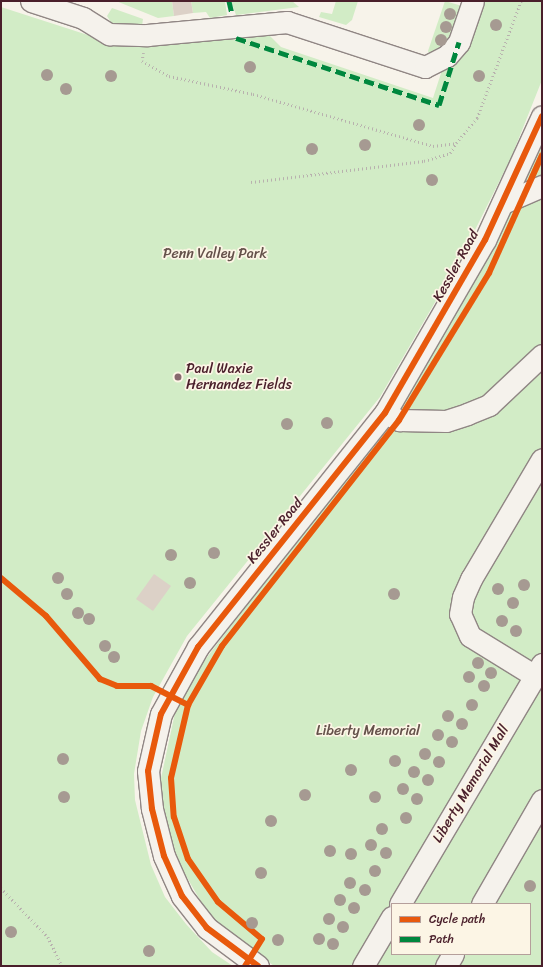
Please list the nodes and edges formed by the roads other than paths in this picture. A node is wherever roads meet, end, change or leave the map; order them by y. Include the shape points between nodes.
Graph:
1 (31, 1) edge
2 (473, 1) edge
3 (542, 116) edge
4 (542, 186) edge
5 (504, 203) junction
6 (542, 355) edge
7 (385, 413) junction
8 (542, 459) edge
9 (538, 670) edge
10 (542, 800) edge
11 (401, 903) edge
12 (483, 903) edge
13 (391, 919) edge
14 (452, 955) edge
15 (253, 963) edge
16 (363, 966) edge
17 (446, 966) edge

1 - 2 street via 83,18 109,34 287,22 425,67 447,56 459,42
3 - 5 street, Kessler Road
4 - 5 street
5 - 7 street, Kessler Road
6 - 7 street via 489,405 467,414 446,421 399,420
7 - 15 street, Kessler Road via 198,647 170,695 155,732 148,771 149,792 164,856 182,896 207,928
8 - 9 street via 471,579 463,597 460,614 470,636
9 - 11 street, Liberty Memorial Mall
10 - 12 street
13 - 16 street
14 - 17 street

